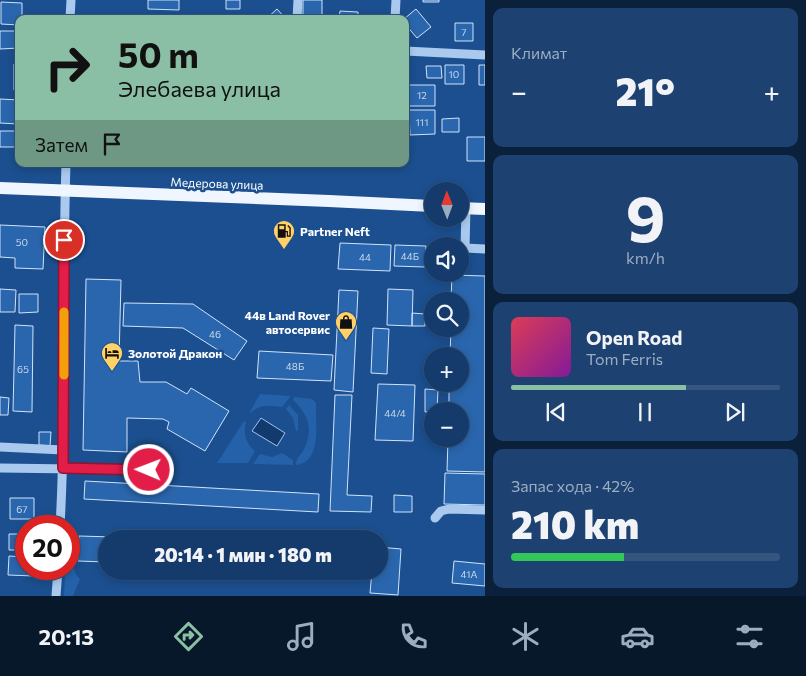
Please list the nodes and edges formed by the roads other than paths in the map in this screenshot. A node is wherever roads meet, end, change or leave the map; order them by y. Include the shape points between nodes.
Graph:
1 (71, 0) edge
2 (298, 0) edge
3 (396, 0) edge
4 (70, 15) edge
5 (298, 15) edge
6 (395, 15) edge
7 (409, 50) edge
8 (485, 55) edge
9 (66, 167) edge
10 (0, 188) edge
11 (65, 190) junction
12 (424, 206) edge
13 (469, 208) edge
14 (485, 209) edge
15 (464, 228) edge
16 (485, 249) edge
17 (0, 447) edge
18 (63, 450) junction
19 (0, 468) edge
20 (63, 468) junction
21 (149, 470) dead end
22 (485, 510) edge
23 (61, 515) edge
24 (435, 518) dead end
25 (57, 580) edge
26 (56, 596) edge

1 - 4 street
2 - 5 street
3 - 6 street
7 - 8 street
9 - 11 street
10 - 11 main road, Медерова улица
11 - 12 main road, Медерова улица
11 - 18 street
13 - 14 main road
15 - 16 street via 465,248
17 - 18 street
18 - 20 street
19 - 20 street
20 - 21 street
20 - 23 street
22 - 24 street via 441,511
25 - 26 street

